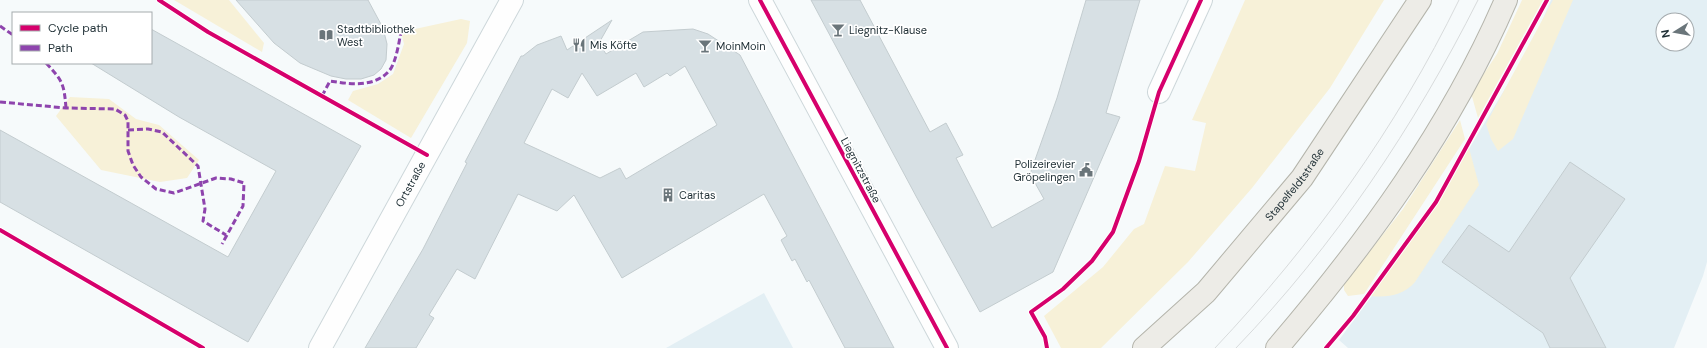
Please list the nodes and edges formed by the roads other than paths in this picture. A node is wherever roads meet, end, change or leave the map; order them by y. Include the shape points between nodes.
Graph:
1 (512, 0) edge
2 (760, 0) edge
3 (1200, 0) edge
4 (1420, 0) edge
5 (1506, 0) edge
6 (1160, 92) dead end
7 (320, 348) edge
8 (947, 348) edge
9 (1144, 348) edge
10 (1277, 348) edge

1 - 7 street, Ortstraße
2 - 8 street, Liegnitzstraße
3 - 6 street
4 - 9 main road, Stapelfeldtstraße via 1302,178 1206,292
5 - 10 main road via 1487,43 1405,183 1350,260

